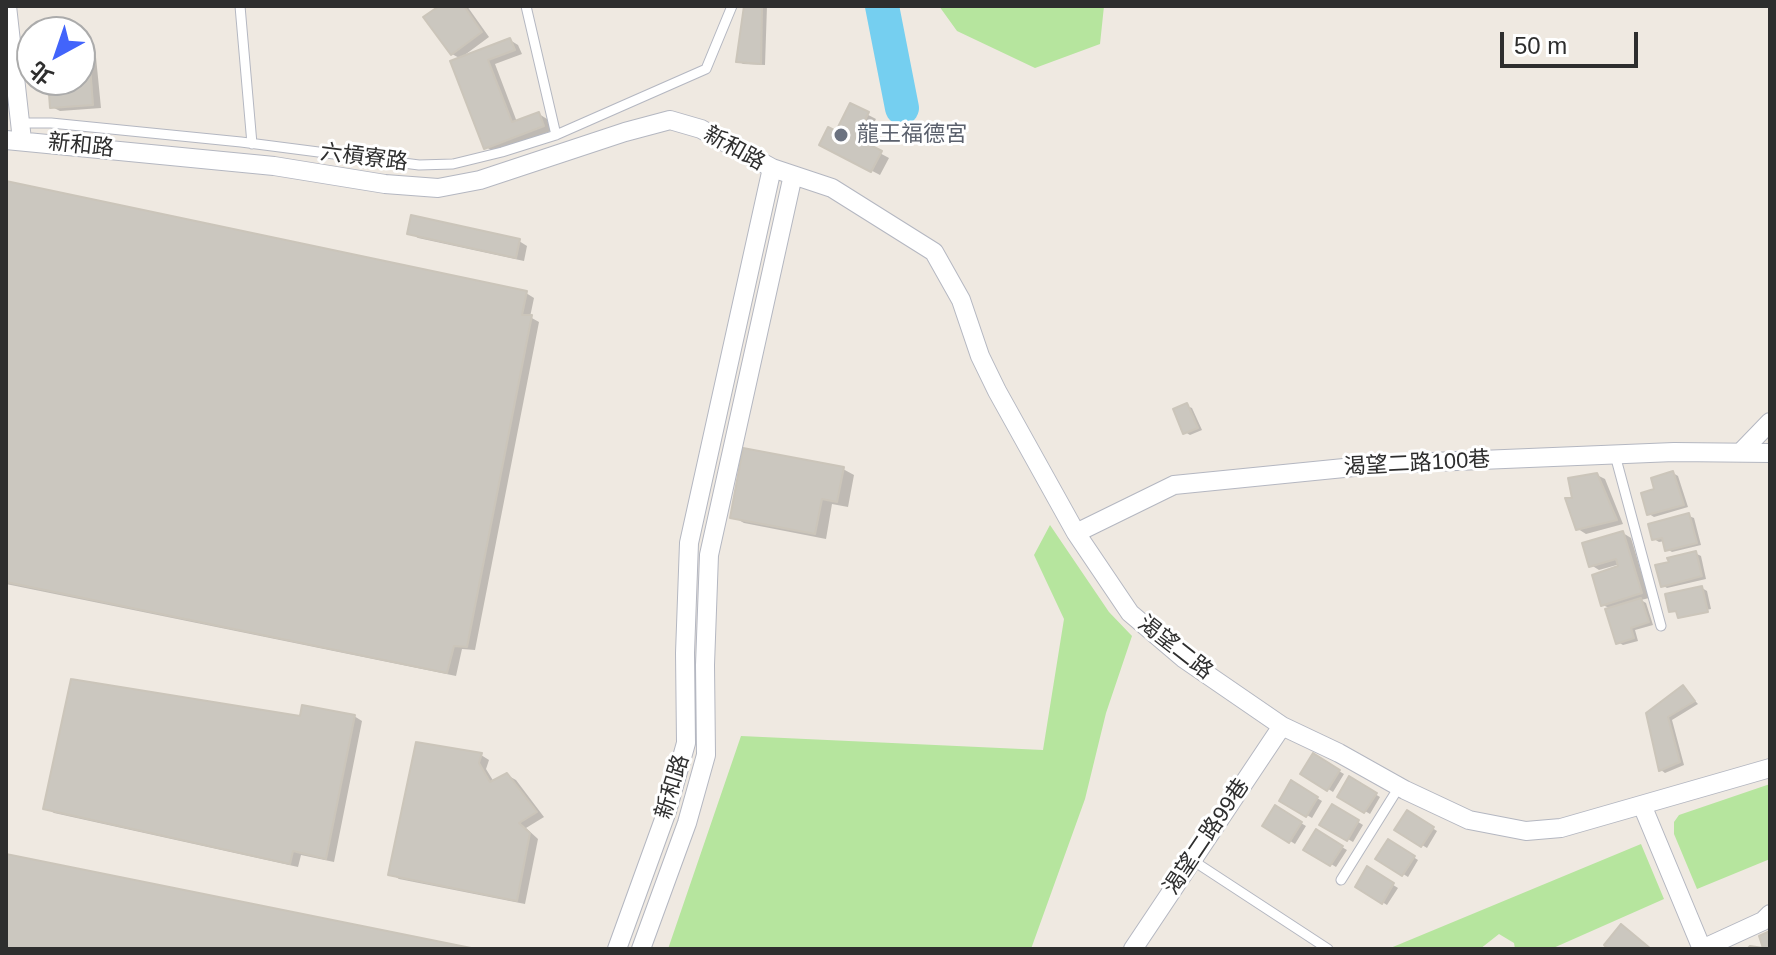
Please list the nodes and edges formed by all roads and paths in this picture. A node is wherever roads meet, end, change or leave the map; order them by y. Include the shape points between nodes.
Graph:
1 (7, 6) edge
2 (240, 6) edge
3 (526, 6) edge
4 (732, 6) edge
5 (13, 132) edge
6 (556, 135) junction
7 (252, 144) junction
8 (772, 168) junction
9 (793, 175) junction
10 (1770, 422) edge
11 (1742, 451) junction
12 (1770, 453) edge
13 (1615, 455) junction
14 (1076, 533) junction
15 (1661, 626) dead end
16 (1282, 726) junction
17 (1770, 768) edge
18 (1399, 787) junction
19 (1642, 805) junction
20 (1192, 860) junction
21 (1341, 880) dead end
22 (1770, 914) edge
23 (617, 949) edge
24 (641, 949) edge
25 (1133, 949) edge
26 (1328, 949) edge
27 (1702, 949) edge

1 - 5 street
2 - 7 lane
3 - 6 lane
4 - 6 lane, 六槓寮路 via 706,69
5 - 7 lane, 六槓寮路 via 51,123
5 - 8 street, 新和路 via 438,188 480,180 670,120 701,129
6 - 7 lane, 六槓寮路 via 453,164 419,165
8 - 9 street, 渴望二路
8 - 23 street, 新和路 via 689,543 686,743
9 - 14 street, 渴望二路 via 832,188 934,252 961,300 997,391
9 - 24 street, 新和路 via 709,555 706,755
10 - 11 street
11 - 12 street, 渴望二路100巷
11 - 13 street, 渴望二路100巷
13 - 14 street, 渴望二路100巷 via 1384,464 1174,485
13 - 15 lane
14 - 16 street, 渴望二路 via 1130,613 1183,658
16 - 18 street, 渴望二路
16 - 20 street, 渴望二路99巷
17 - 19 street, 渴望二路
18 - 19 street, 渴望二路 via 1469,820 1526,831 1561,828
18 - 21 lane
19 - 27 street
20 - 25 street, 渴望二路99巷
20 - 26 lane
22 - 27 street

